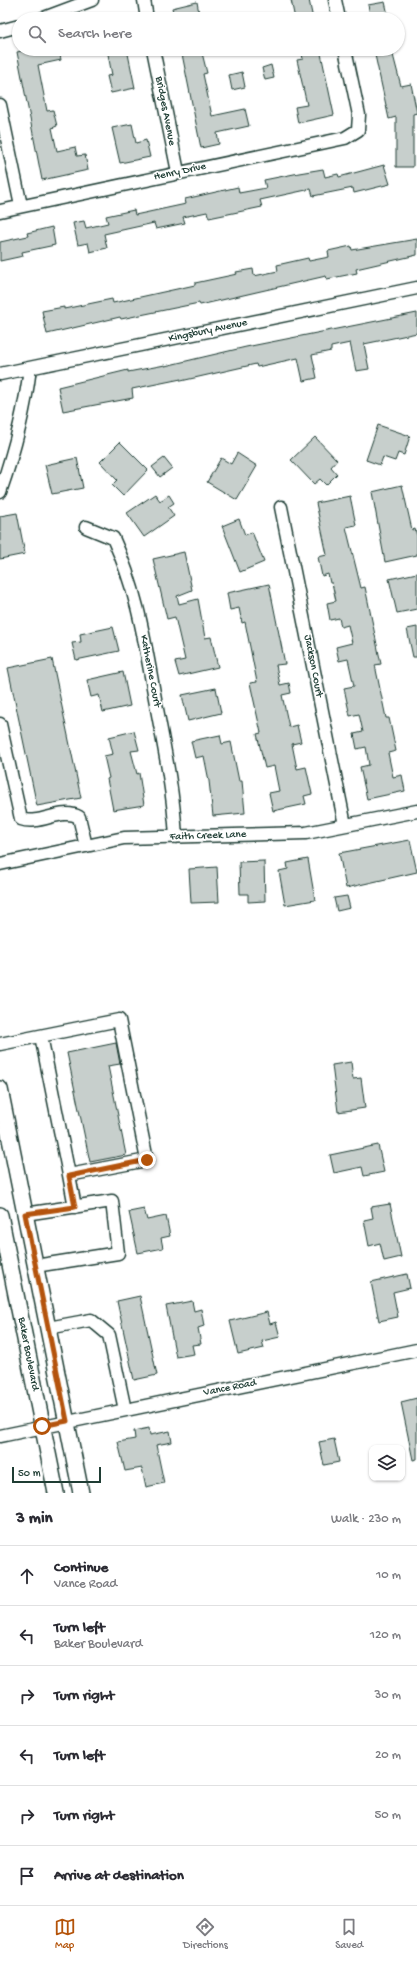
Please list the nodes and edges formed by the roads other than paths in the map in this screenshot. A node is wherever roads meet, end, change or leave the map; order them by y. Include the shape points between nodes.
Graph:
1 (92, 0) edge
2 (144, 0) edge
3 (335, 0) edge
4 (60, 12) edge
5 (146, 12) edge
6 (338, 12) edge
7 (12, 28) edge
8 (0, 31) edge
9 (154, 56) edge
10 (346, 56) edge
11 (0, 105) edge
12 (178, 172) junction
13 (21, 206) junction
14 (0, 211) edge
15 (417, 288) edge
16 (30, 368) junction
17 (0, 374) edge
18 (0, 492) edge
19 (281, 508) dead end
20 (86, 527) dead end
21 (0, 724) edge
22 (417, 811) edge
23 (345, 825) junction
24 (176, 837) junction
25 (86, 846) junction
26 (0, 864) edge
27 (40, 1036) junction
28 (0, 1044) edge
29 (0, 1089) edge
30 (69, 1176) junction
31 (75, 1207) junction
32 (25, 1214) junction
33 (0, 1215) edge
34 (35, 1266) junction
35 (48, 1328) junction
36 (417, 1350) edge
37 (125, 1410) junction
38 (67, 1421) junction
39 (42, 1426) junction
40 (0, 1436) edge
41 (56, 1493) edge
42 (81, 1493) edge

1 - 4 street
2 - 5 street
3 - 6 street
7 - 8 street
9 - 12 street, Bridges Avenue
10 - 12 street, Henry Drive via 359,115 358,130 345,138
11 - 13 street
12 - 13 street, Henry Drive
13 - 14 street, Henry Drive
15 - 16 street, Kingsbury Avenue
16 - 17 street, Kingsbury Avenue
16 - 18 street via 24,409
19 - 23 street, Jackson Court
20 - 24 street, Katherine Court via 113,538 126,567 138,606 173,796
21 - 25 street via 21,819 29,822 71,813 79,817
22 - 23 street, Faith Creek Lane
23 - 24 street, Faith Creek Lane via 306,833
24 - 25 street, Faith Creek Lane via 124,838
25 - 26 street, Faith Creek Lane
27 - 28 street
27 - 30 street
27 - 30 street via 119,1020 124,1043 147,1160
29 - 32 main road
30 - 31 street
31 - 32 street
31 - 34 street via 112,1201 118,1253
32 - 34 main road
33 - 39 main road, Baker Boulevard
34 - 35 main road
35 - 37 street via 91,1320 109,1336
35 - 38 main road
36 - 37 street, Vance Road
37 - 38 street, Vance Road
38 - 39 street, Vance Road
38 - 42 main road
39 - 40 street, Vance Road
39 - 41 main road, Baker Boulevard

